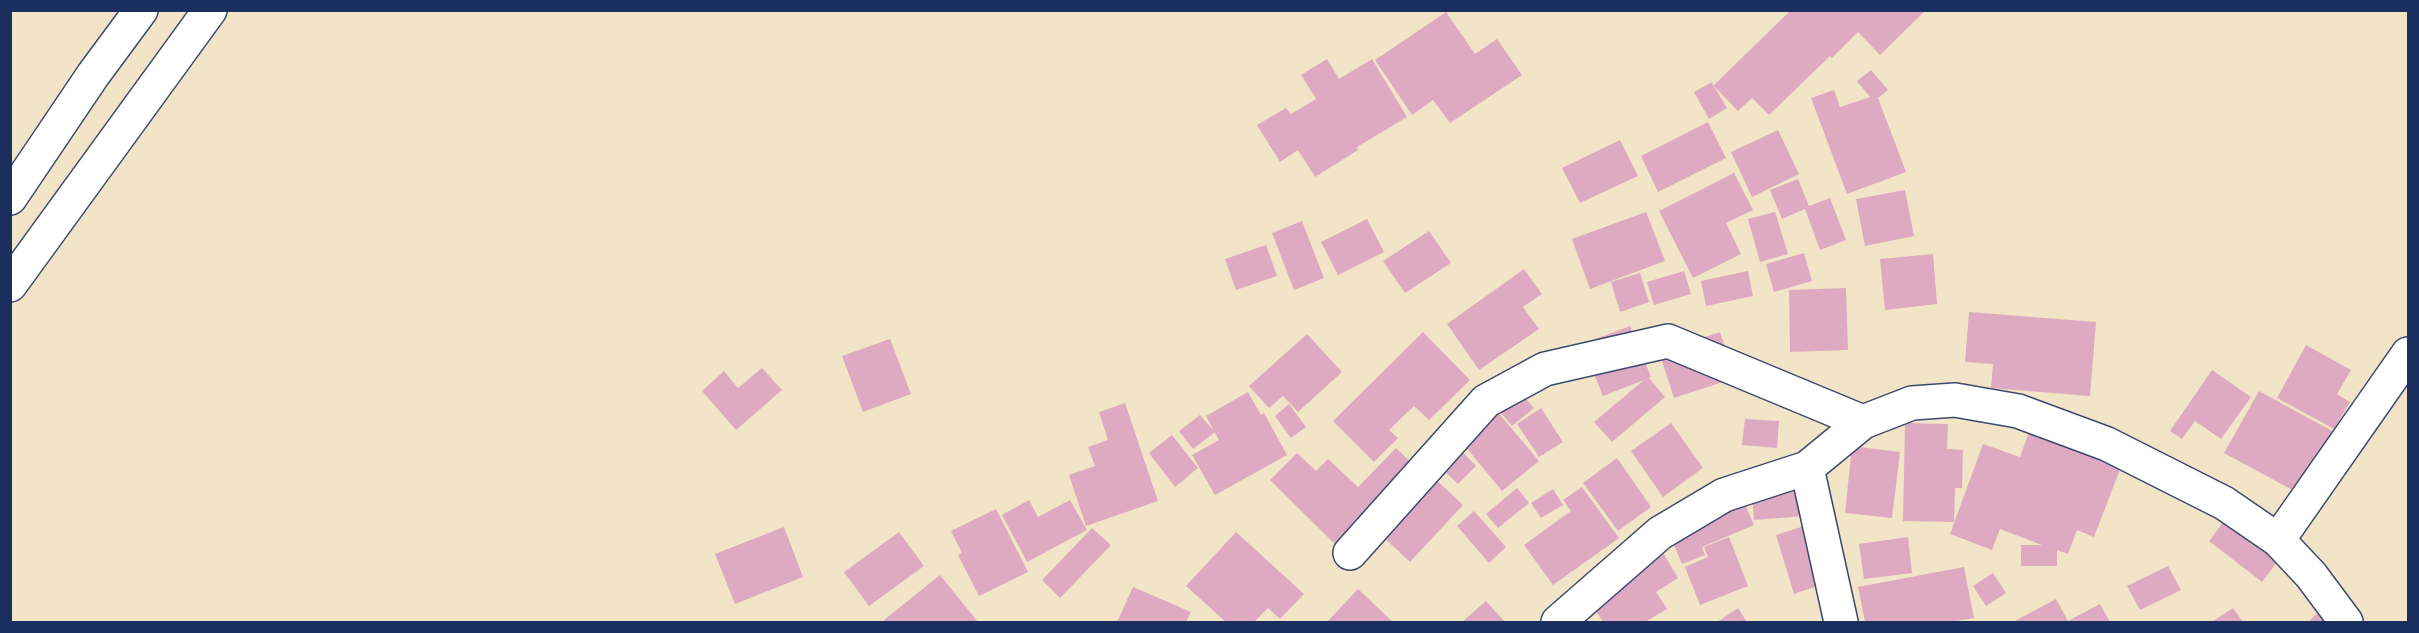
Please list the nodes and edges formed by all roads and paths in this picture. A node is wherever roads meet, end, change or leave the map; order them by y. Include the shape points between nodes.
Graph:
1 (141, 10) edge
2 (210, 10) edge
3 (10, 198) edge
4 (10, 285) edge
5 (2409, 354) edge
6 (1863, 423) junction
7 (1807, 468) junction
8 (2278, 540) junction
9 (1350, 553) dead end
10 (1558, 622) edge
11 (1841, 622) edge
12 (2346, 622) edge

1 - 3 main road
2 - 4 main road
5 - 8 main road
6 - 7 main road
6 - 8 main road via 1912,403 1944,400 2018,411 2106,444 2224,503
6 - 9 main road via 1668,341 1545,369 1486,401
7 - 10 main road via 1724,495 1660,533
7 - 11 main road
8 - 12 main road via 2311,575

